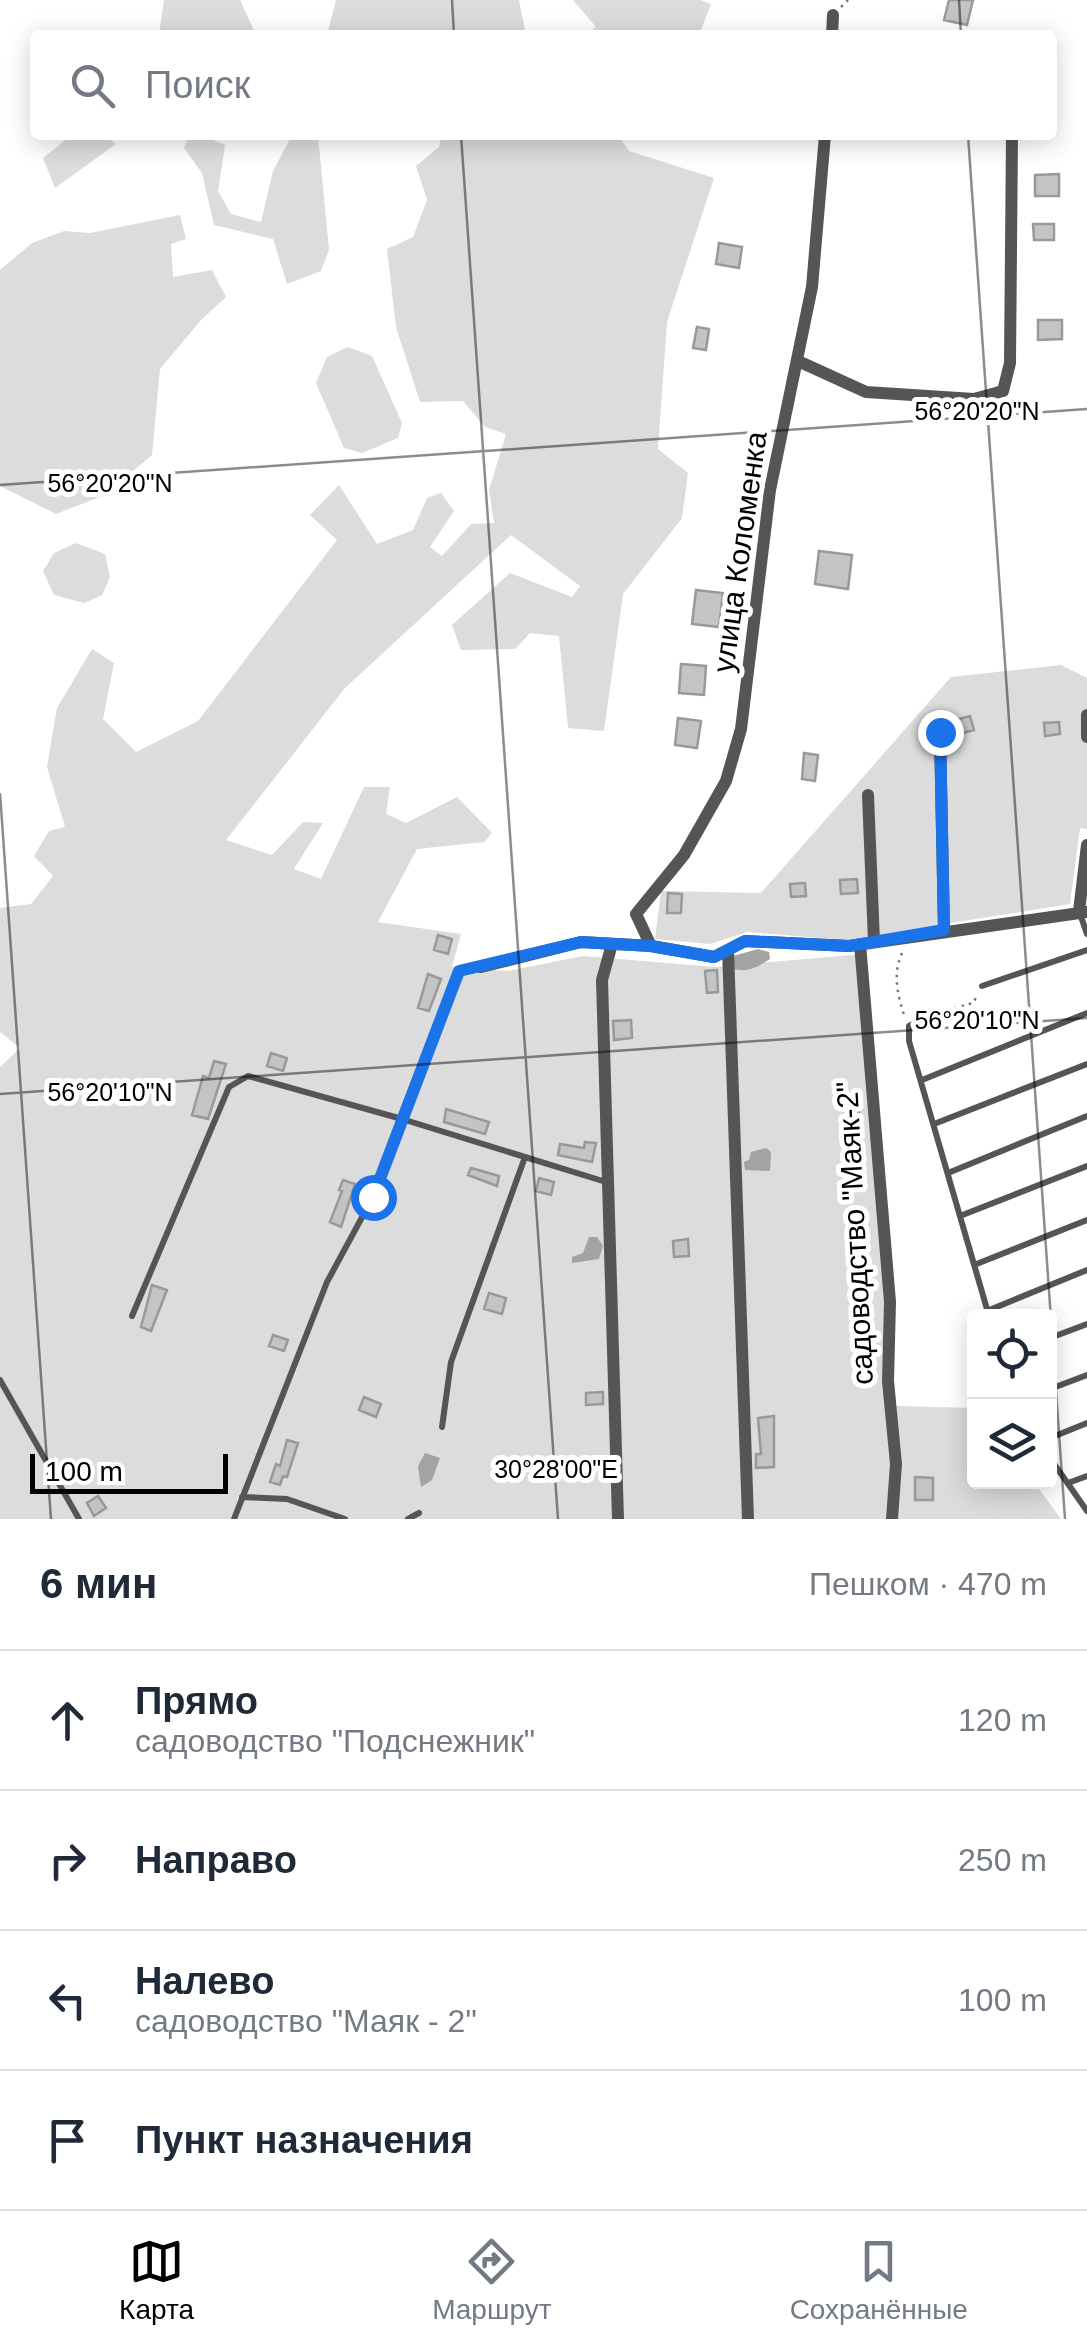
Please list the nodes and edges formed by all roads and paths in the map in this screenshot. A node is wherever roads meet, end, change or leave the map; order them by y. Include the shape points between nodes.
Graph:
1 (833, 16) dead end
2 (832, 30) edge
3 (825, 140) edge
4 (1012, 140) edge
5 (798, 361) junction
6 (1087, 715) edge
7 (940, 732) dead end
8 (1087, 737) edge
9 (868, 795) dead end
10 (1087, 845) edge
11 (1083, 912) edge
12 (944, 930) junction
13 (1087, 934) edge
14 (903, 937) junction
15 (867, 943) junction
16 (612, 944) junction
17 (651, 946) junction
18 (728, 950) junction
19 (1087, 950) edge
20 (481, 967) joint
21 (982, 986) joint
22 (936, 1012) joint
23 (1087, 1013) edge
24 (909, 1026) junction
25 (1087, 1064) edge
26 (922, 1080) junction
27 (1087, 1116) edge
28 (402, 1119) junction
29 (934, 1124) junction
30 (525, 1157) junction
31 (1087, 1166) edge
32 (948, 1173) junction
33 (607, 1182) junction
34 (960, 1216) junction
35 (1087, 1220) edge
36 (974, 1265) junction
37 (1087, 1270) edge
38 (987, 1309) edge
39 (999, 1309) edge
40 (132, 1316) dead end
41 (1087, 1324) edge
42 (1057, 1335) edge
43 (1087, 1376) edge
44 (0, 1380) edge
45 (1057, 1387) edge
46 (1087, 1422) edge
47 (442, 1428) dead end
48 (1057, 1435) edge
49 (1057, 1468) edge
50 (1087, 1476) edge
51 (1068, 1484) junction
52 (242, 1497) junction
53 (1087, 1510) edge
54 (418, 1513) dead end
55 (78, 1519) edge
56 (234, 1519) edge
57 (345, 1519) edge
58 (408, 1519) edge
59 (618, 1519) edge
60 (748, 1519) edge
61 (892, 1519) edge

1 - 2 street
3 - 5 street, улица Коломенка via 812,287
4 - 5 street via 1010,363 1004,391 974,399 866,392
5 - 17 street, улица Коломенка via 770,490 741,729 726,781 684,856 636,914
6 - 8 street
7 - 12 street
9 - 15 street, садоводство "Маяк-2"
10 - 11 street
11 - 12 street
11 - 13 lane
12 - 14 street
14 - 15 street
14 - 24 path via 896,984
15 - 18 street via 745,941
15 - 61 street, садоводство "Маяк-2" via 890,1302
16 - 17 street
16 - 20 street via 581,942
16 - 33 street via 602,980
17 - 18 street via 714,957
18 - 60 street
19 - 21 lane
20 - 28 lane via 459,971
21 - 22 path via 972,1003
22 - 24 lane
23 - 26 lane
24 - 26 lane
25 - 29 lane
26 - 29 lane
27 - 32 lane
28 - 30 lane
28 - 40 lane via 248,1076 230,1087
28 - 52 lane via 373,1197 327,1282
29 - 32 lane
30 - 33 lane
30 - 47 lane via 451,1362
31 - 34 lane
32 - 34 lane
33 - 59 street
34 - 36 lane
35 - 36 lane
36 - 38 lane
37 - 39 lane
41 - 42 lane
43 - 45 lane
44 - 55 lane
46 - 48 lane
49 - 51 lane
50 - 51 lane
51 - 53 lane
52 - 56 lane
52 - 57 lane via 286,1499
54 - 58 lane

